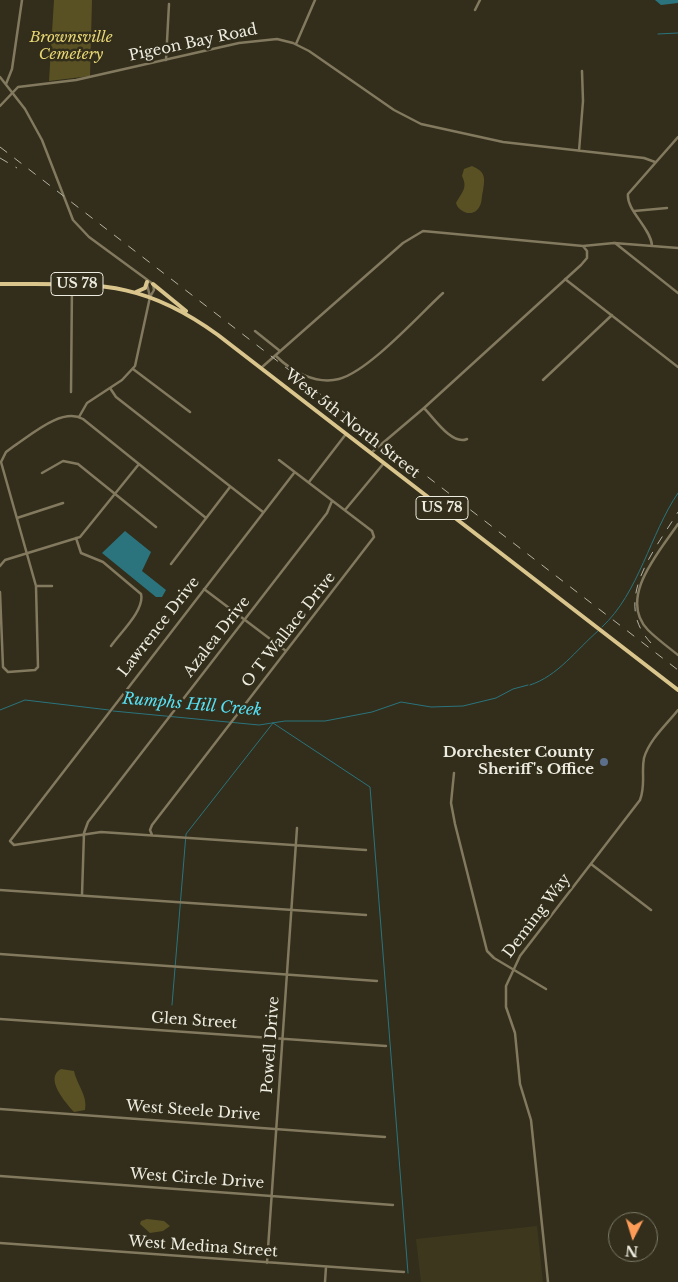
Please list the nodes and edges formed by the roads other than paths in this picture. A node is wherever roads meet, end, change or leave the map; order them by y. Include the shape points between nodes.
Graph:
1 (22, 0) edge
2 (315, 0) edge
3 (480, 0) edge
4 (169, 4) dead end
5 (475, 10) dead end
6 (296, 44) junction
7 (166, 60) junction
8 (582, 71) dead end
9 (0, 77) edge
10 (6, 84) junction
11 (12, 92) junction
12 (0, 106) edge
13 (678, 137) edge
14 (579, 150) junction
15 (655, 162) junction
16 (667, 208) dead end
17 (634, 210) junction
18 (614, 242) junction
19 (583, 246) junction
20 (652, 246) junction
21 (678, 248) edge
22 (140, 275) junction
23 (565, 279) junction
24 (147, 282) junction
25 (0, 284) edge
26 (72, 284) junction
27 (153, 284) junction
28 (136, 292) junction
29 (443, 293) dead end
30 (678, 293) edge
31 (150, 297) junction
32 (187, 314) junction
33 (612, 316) junction
34 (254, 331) dead end
35 (280, 351) junction
36 (276, 356) junction
37 (678, 366) edge
38 (133, 368) junction
39 (261, 368) junction
40 (544, 380) dead end
41 (110, 388) junction
42 (71, 392) dead end
43 (424, 408) junction
44 (190, 412) dead end
45 (79, 417) junction
46 (346, 434) junction
47 (467, 439) dead end
48 (371, 453) junction
49 (1, 456) edge
50 (279, 460) dead end
51 (384, 463) junction
52 (139, 464) junction
53 (42, 473) dead end
54 (294, 473) junction
55 (309, 482) junction
56 (229, 486) junction
57 (115, 494) junction
58 (332, 500) junction
59 (63, 503) dead end
60 (346, 510) junction
61 (263, 512) junction
62 (17, 518) junction
63 (206, 518) junction
64 (678, 524) edge
65 (156, 527) dead end
66 (76, 538) junction
67 (27, 553) junction
68 (171, 564) dead end
69 (0, 566) edge
70 (36, 586) junction
71 (52, 586) dead end
72 (203, 588) junction
73 (0, 592) edge
74 (244, 620) junction
75 (111, 646) dead end
76 (286, 650) junction
77 (678, 655) edge
78 (678, 690) edge
79 (678, 710) edge
80 (454, 773) dead end
81 (296, 828) dead end
82 (84, 834) junction
83 (152, 836) junction
84 (296, 846) junction
85 (366, 850) dead end
86 (591, 864) junction
87 (0, 890) edge
88 (82, 895) junction
89 (292, 910) junction
90 (651, 910) dead end
91 (366, 915) dead end
92 (0, 954) edge
93 (513, 968) junction
94 (288, 974) junction
95 (377, 980) dead end
96 (546, 989) dead end
97 (0, 1019) edge
98 (283, 1038) junction
99 (386, 1046) dead end
100 (0, 1109) edge
101 (276, 1129) junction
102 (385, 1136) dead end
103 (0, 1176) edge
104 (272, 1196) junction
105 (393, 1205) dead end
106 (0, 1244) edge
107 (267, 1263) junction
108 (326, 1267) junction
109 (404, 1272) dead end
110 (325, 1282) edge
111 (548, 1282) edge

1 - 10 street via 11,75
2 - 6 street
3 - 5 street
4 - 7 street
6 - 7 street, Pigeon Bay Road via 261,39
6 - 14 street, Pigeon Bay Road via 394,110 422,124 496,140
7 - 11 street, Pigeon Bay Road via 76,80 18,87
8 - 14 street
9 - 10 street
10 - 11 street
11 - 12 street
11 - 22 street via 42,140 73,220 89,237
13 - 15 street
14 - 15 street, Pigeon Bay Road via 647,158
15 - 17 street via 628,194
16 - 17 street
17 - 20 street via 649,234
18 - 19 street
18 - 20 street
18 - 30 street
19 - 23 street via 587,258
19 - 35 street via 423,231 404,243
20 - 21 street
22 - 24 street
22 - 27 street
23 - 33 street
23 - 43 street
24 - 28 main road
24 - 31 street
25 - 26 main road, West 5th North Street / US 78
26 - 28 main road, West 5th North Street / US 78
26 - 42 street
27 - 31 street
27 - 32 main road via 184,308
28 - 31 main road, West 5th North Street / US 78
29 - 36 street via 378,354 338,379 301,375
31 - 32 main road, West 5th North Street / US 78
31 - 38 street via 141,330 139,355
32 - 39 main road, West 5th North Street / US 78
33 - 37 street
33 - 40 street
34 - 35 street
35 - 36 street
36 - 39 street
38 - 41 street
38 - 44 street
39 - 46 main road, West 5th North Street / US 78
41 - 45 street via 87,403
41 - 56 street via 116,397
43 - 47 street via 452,436
43 - 48 street
45 - 49 street via 58,420
45 - 52 street
46 - 48 main road, West 5th North Street / US 78
46 - 55 street
48 - 51 main road, West 5th North Street / US 78
49 - 62 street
50 - 54 street
51 - 60 street
51 - 78 main road, West 5th North Street / US 78
52 - 57 street
52 - 63 street
53 - 57 street via 63,461 73,462
54 - 55 street
54 - 61 street, Lawrence Drive
55 - 58 street
56 - 61 street
56 - 63 street
57 - 65 street
57 - 66 street via 82,535
58 - 60 street
58 - 74 street, Azalea Drive via 327,512
59 - 62 street
60 - 76 street, O T Wallace Drive via 373,533 370,543
61 - 72 street, Lawrence Drive
62 - 67 street
63 - 68 street
64 - 77 street via 646,571 638,592 640,619 647,630
66 - 67 street
66 - 75 street via 81,553 103,562 141,594 139,608
67 - 69 street via 5,560
67 - 70 street
70 - 71 street
70 - 73 street via 38,667 32,671 8,672 3,667
72 - 74 street
72 - 82 street, Lawrence Drive via 10,839 11,844
74 - 76 street
74 - 82 street, Azalea Drive via 91,818
76 - 83 street, O T Wallace Drive via 152,825
79 - 86 street, Deming Way via 648,750 640,800
80 - 93 street via 451,802 485,945 494,958
81 - 84 street, Powell Drive
82 - 83 street
82 - 88 street, Azalea Drive
83 - 84 street
84 - 85 street
84 - 89 street, Powell Drive
86 - 90 street
86 - 93 street, Deming Way
87 - 88 street
88 - 89 street
89 - 91 street
89 - 94 street, Powell Drive
92 - 94 street
93 - 96 street
93 - 111 street, Deming Way via 505,1000 515,1033 520,1084 531,1120
94 - 95 street
94 - 98 street, Powell Drive
97 - 98 street, Glen Street
98 - 99 street, Glen Street
98 - 101 street, Powell Drive
100 - 101 street, West Steele Drive
101 - 102 street, West Steele Drive
101 - 104 street, Powell Drive
103 - 104 street, West Circle Drive
104 - 105 street, West Circle Drive
104 - 107 street, Powell Drive
106 - 107 street, West Medina Street
107 - 108 street, West Medina Street
108 - 109 street, West Medina Street
108 - 110 street

